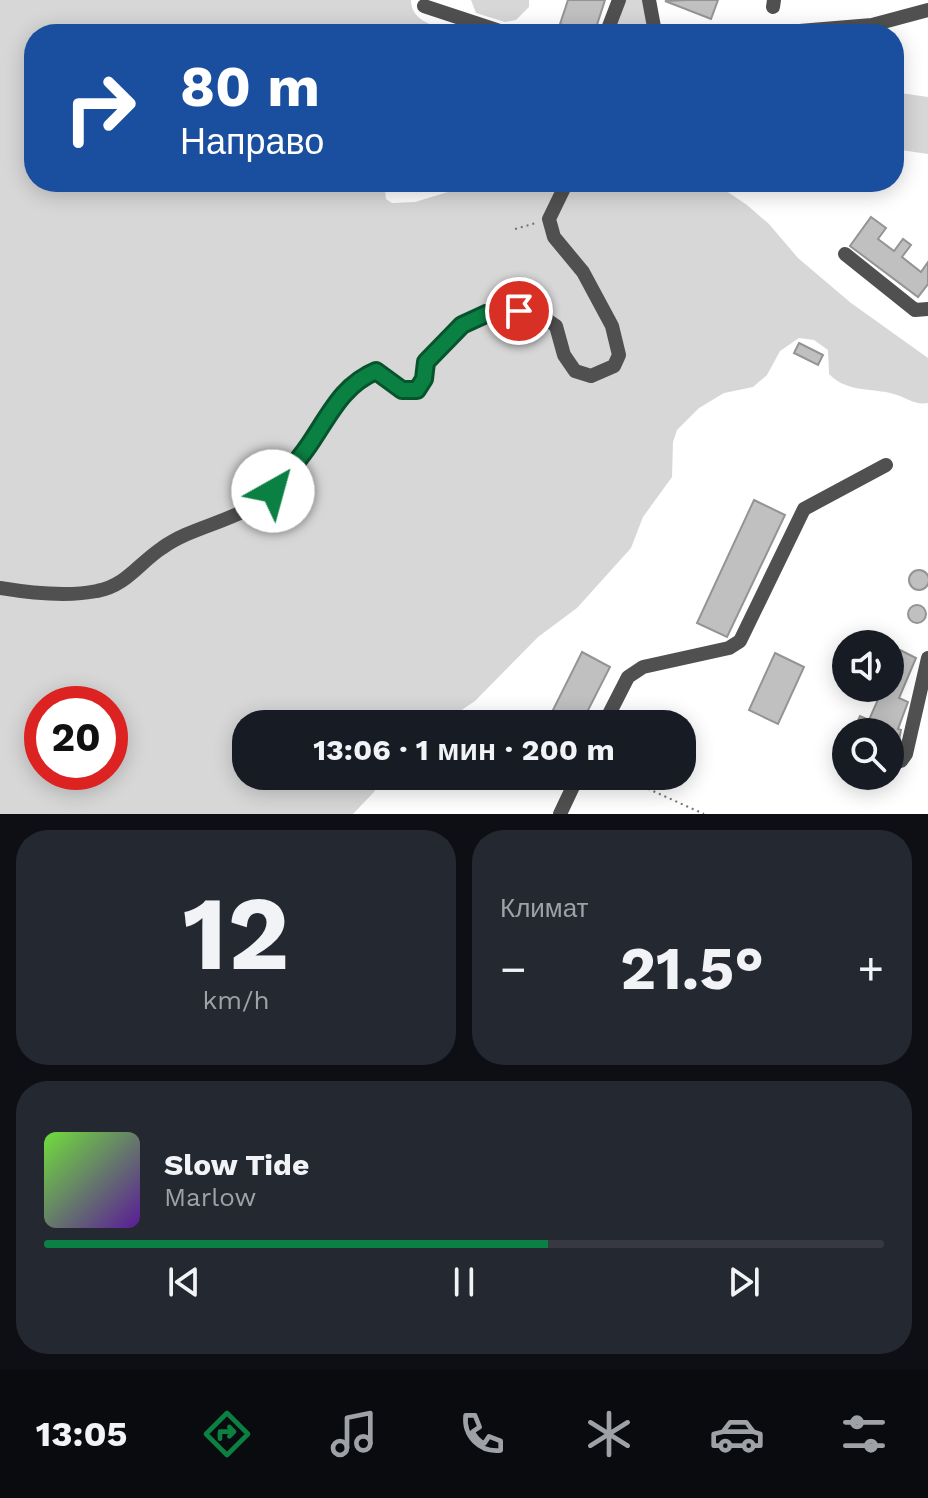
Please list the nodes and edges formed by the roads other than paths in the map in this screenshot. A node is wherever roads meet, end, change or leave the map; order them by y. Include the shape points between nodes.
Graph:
1 (619, 0) edge
2 (649, 0) edge
3 (424, 6) dead end
4 (928, 10) edge
5 (479, 24) edge
6 (610, 24) edge
7 (653, 24) edge
8 (876, 24) edge
9 (562, 192) edge
10 (845, 254) dead end
11 (928, 309) edge
12 (886, 465) dead end
13 (0, 588) edge
14 (928, 658) edge
15 (611, 710) edge
16 (904, 757) edge
17 (571, 790) edge
18 (560, 814) edge

1 - 6 lane
2 - 7 lane
3 - 5 lane
4 - 8 lane
9 - 13 lane via 549,219 554,237 583,272 612,326 619,355 614,366 591,376 575,371 556,326 538,314 486,314 462,325 426,362 417,390 402,390 376,371 359,378 341,395 273,491 239,516 162,547 132,575 99,591
10 - 11 lane via 915,310
12 - 15 lane via 804,509 740,641 643,667 628,677
14 - 16 lane
17 - 18 lane

